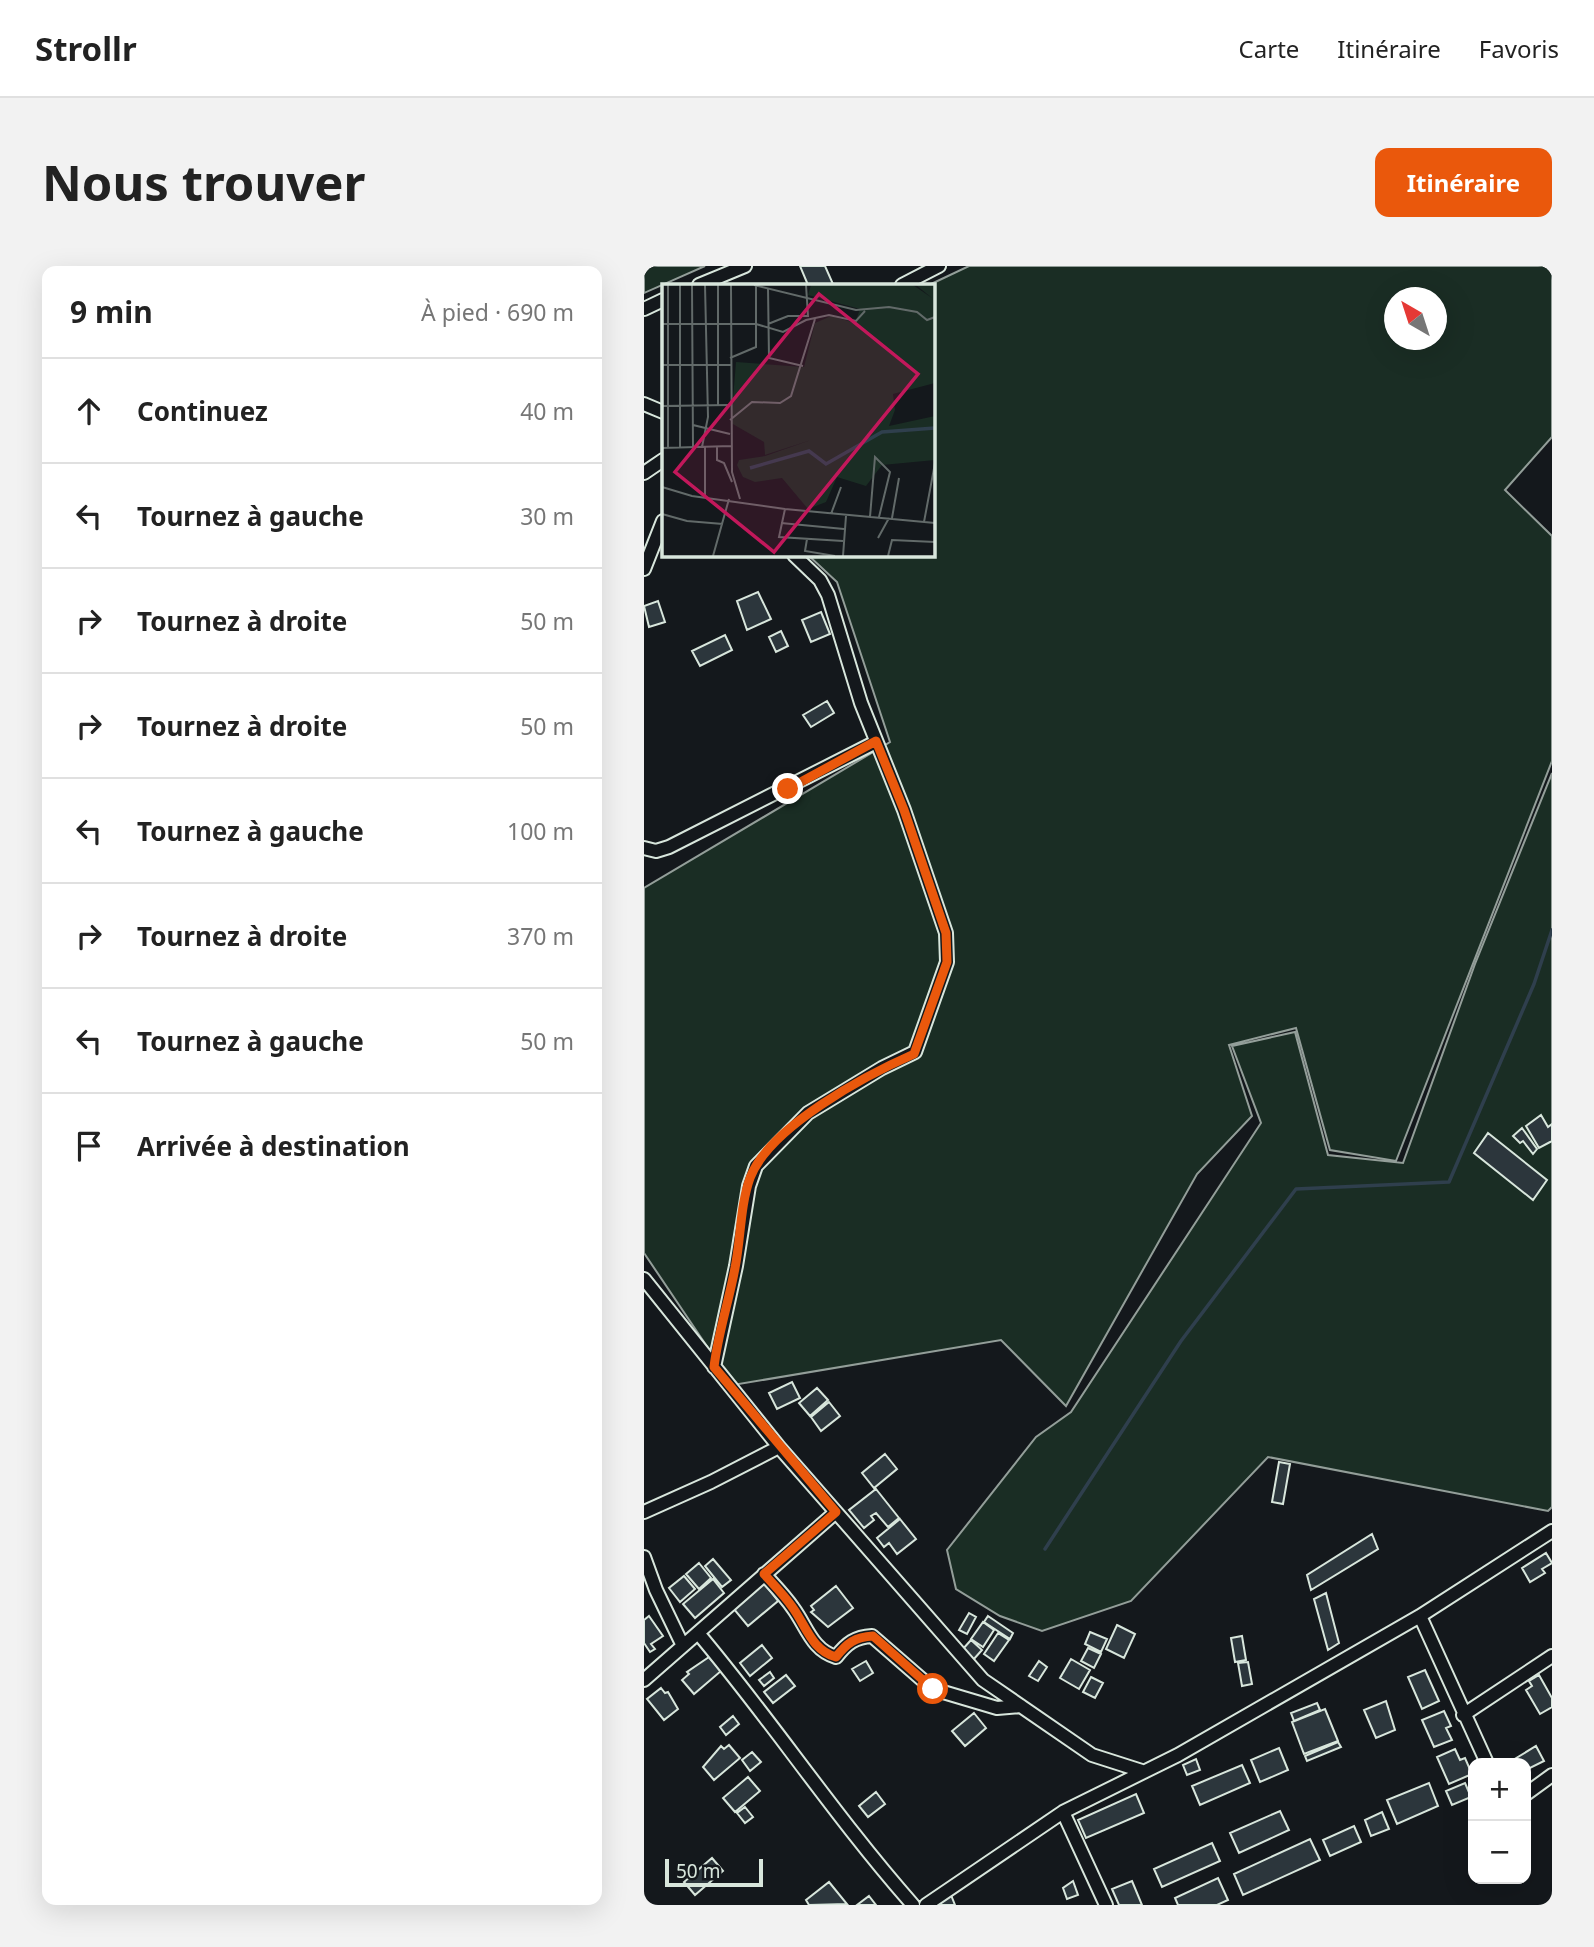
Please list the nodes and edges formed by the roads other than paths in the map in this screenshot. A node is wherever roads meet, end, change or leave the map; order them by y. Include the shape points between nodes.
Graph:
1 (745, 266) edge
2 (939, 266) edge
3 (701, 284) edge
4 (904, 284) edge
5 (662, 300) edge
6 (644, 309) edge
7 (644, 404) edge
8 (662, 412) edge
9 (662, 461) edge
10 (644, 473) edge
11 (662, 524) edge
12 (795, 556) edge
13 (644, 569) edge
14 (876, 741) junction
15 (644, 848) edge
16 (646, 1285) edge
17 (714, 1367) junction
18 (779, 1447) junction
19 (644, 1512) edge
20 (836, 1512) junction
21 (1552, 1531) edge
22 (644, 1557) edge
23 (764, 1574) junction
24 (1420, 1616) junction
25 (698, 1633) junction
26 (683, 1646) junction
27 (1552, 1656) edge
28 (644, 1680) edge
29 (1021, 1706) junction
30 (1463, 1714) junction
31 (1485, 1758) edge
32 (1142, 1771) junction
33 (1552, 1775) edge
34 (1531, 1790) edge
35 (1063, 1812) junction
36 (913, 1905) edge
37 (926, 1905) edge
38 (1106, 1905) edge

1 - 3 street
2 - 4 street
5 - 6 street
7 - 8 street
9 - 10 street
11 - 13 street
12 - 14 street via 820,580 828,595
14 - 15 street via 670,847
14 - 17 street via 926,868 946,933 947,962 914,1054 808,1112 756,1166 748,1185
16 - 17 street
17 - 18 street
18 - 19 street
18 - 20 street
20 - 23 street
20 - 29 street via 984,1680
21 - 24 street
22 - 26 street
23 - 25 street
23 - 29 street via 825,1654 836,1657 846,1644 873,1636 933,1689 997,1708
24 - 30 street
24 - 32 street via 1178,1755
25 - 26 street
25 - 36 street via 750,1695 861,1846
26 - 28 street
27 - 30 street
29 - 32 street via 1092,1755
30 - 31 street
32 - 35 street
33 - 34 street
35 - 37 street
35 - 38 street

